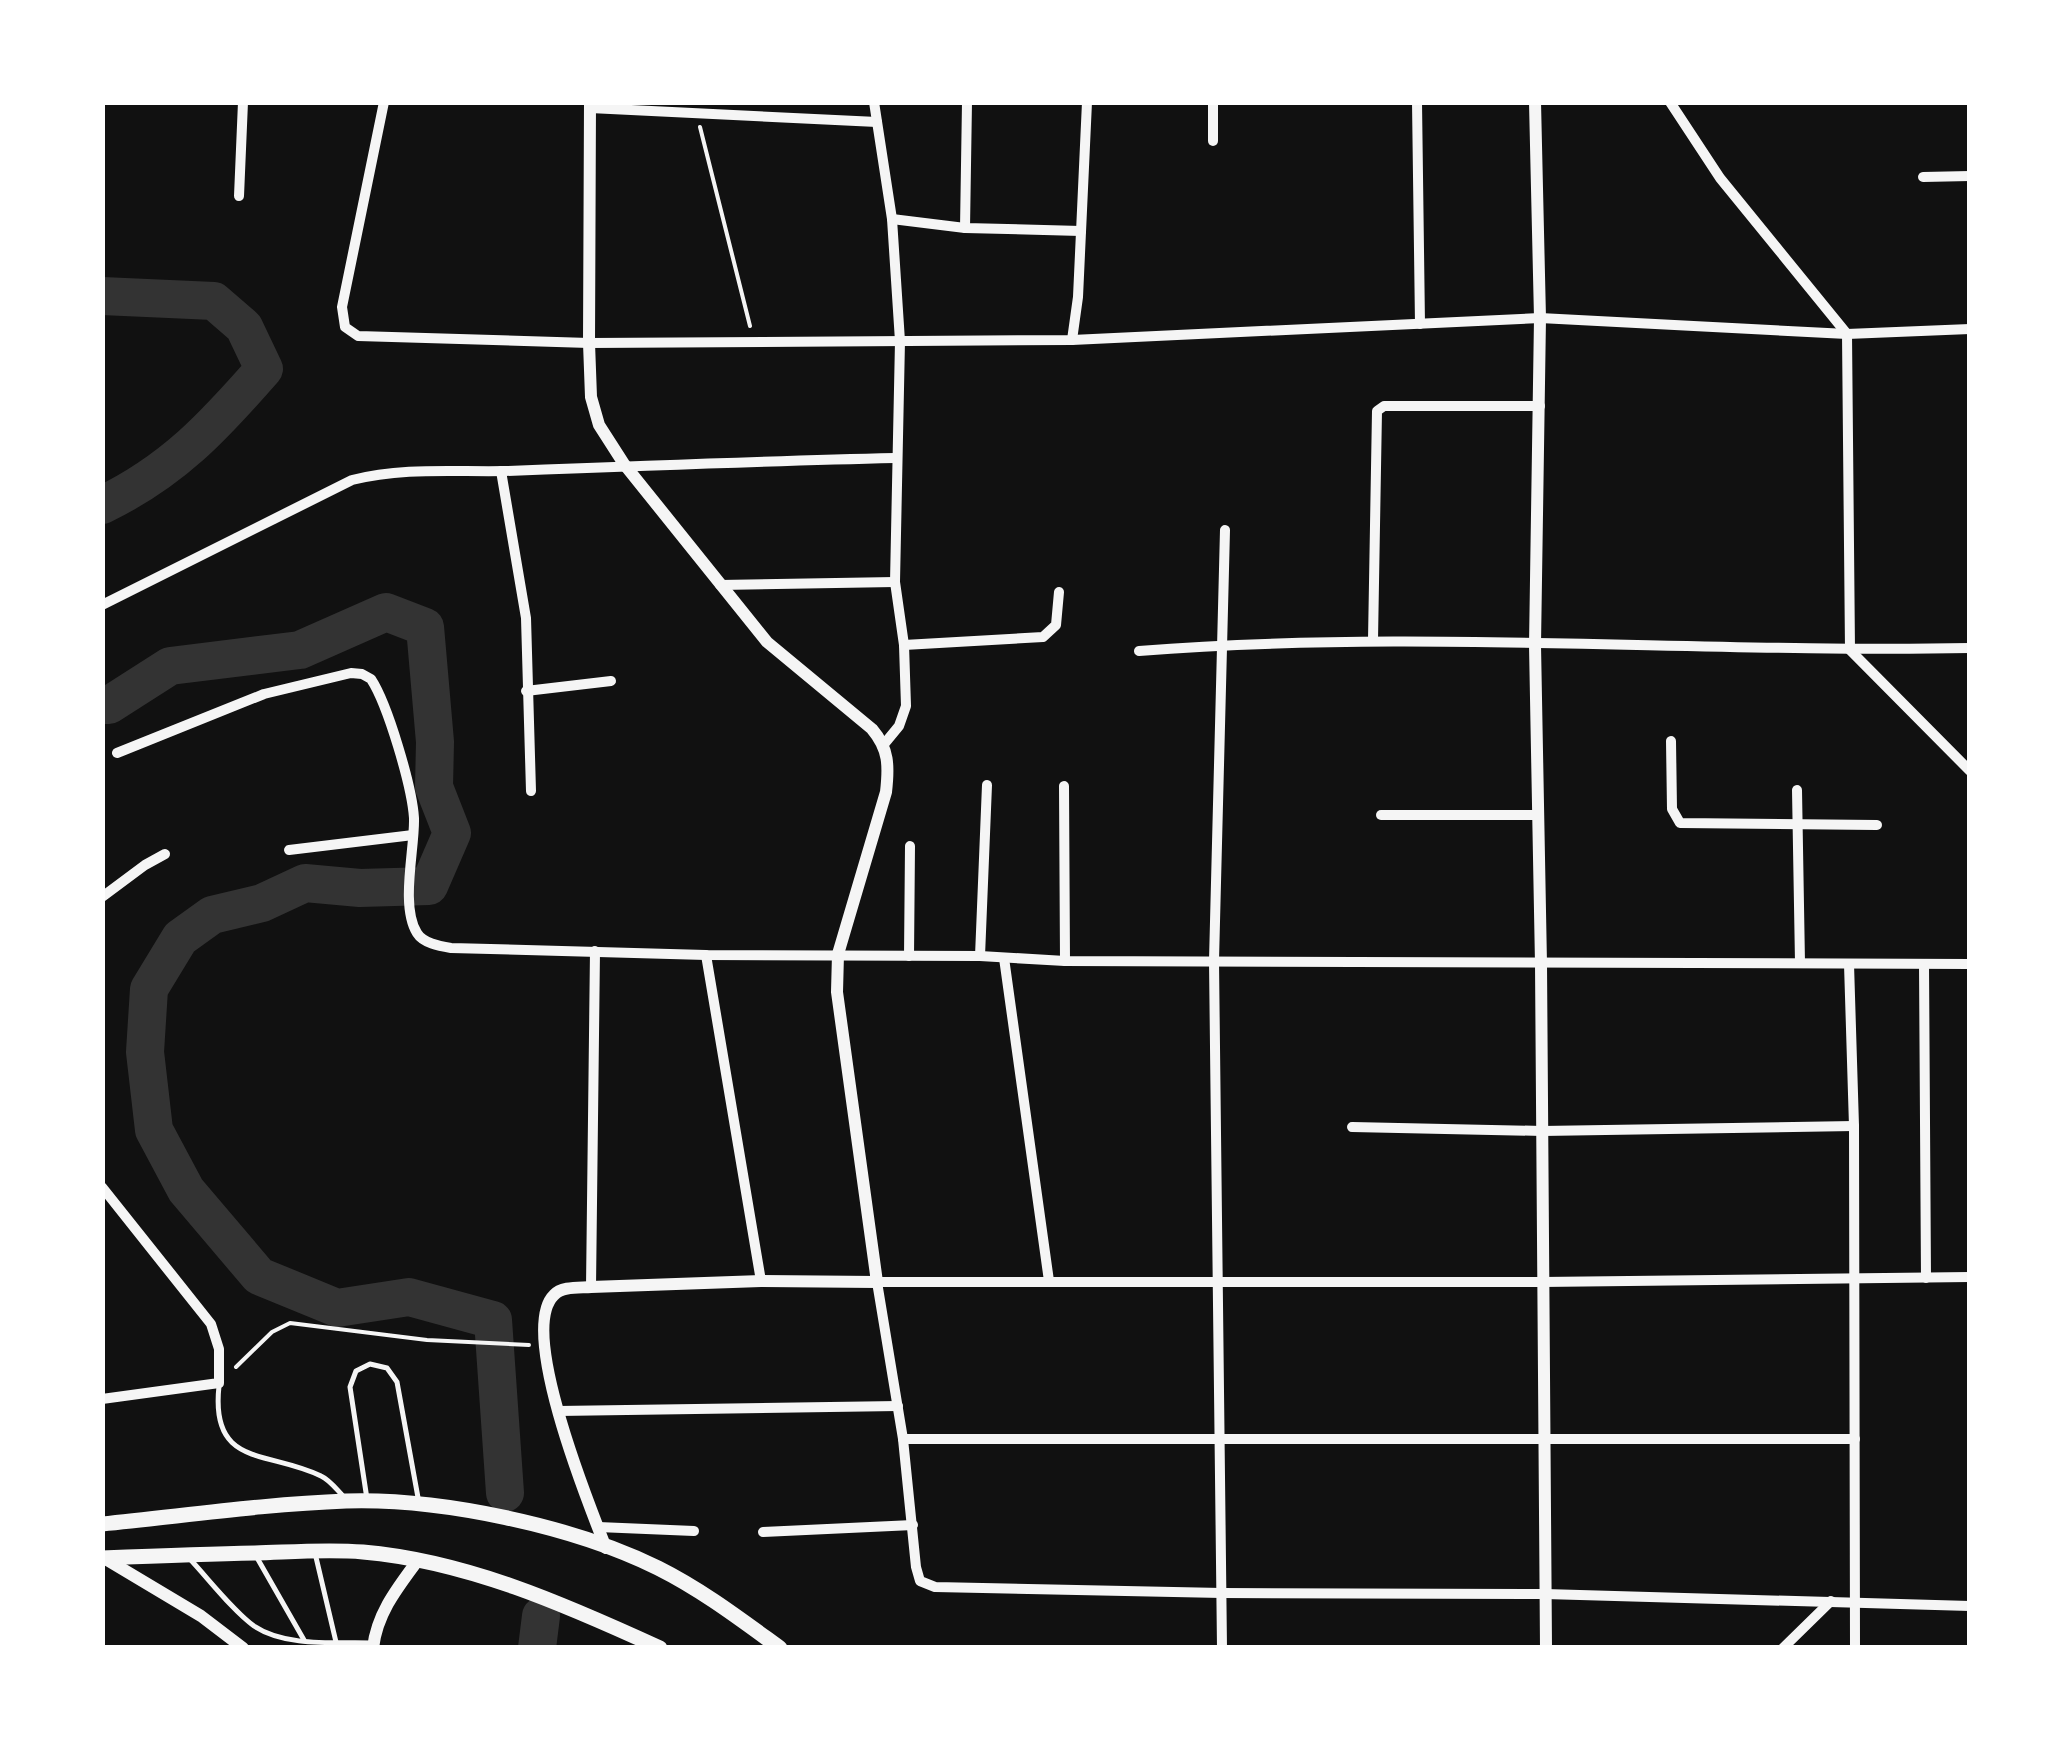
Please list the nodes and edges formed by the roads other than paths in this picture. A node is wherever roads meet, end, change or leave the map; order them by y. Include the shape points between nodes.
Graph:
1 (242, 102) edge
2 (384, 102) edge
3 (874, 102) edge
4 (968, 102) edge
5 (1087, 102) edge
6 (1213, 102) edge
7 (1418, 102) edge
8 (1535, 102) edge
9 (1670, 102) edge
10 (590, 105) edge
11 (877, 122) junction
12 (1212, 141) dead end
13 (1970, 176) edge
14 (1923, 178) dead end
15 (239, 196) dead end
16 (892, 219) junction
17 (965, 228) junction
18 (1081, 231) junction
19 (1540, 318) junction
20 (1420, 324) junction
21 (1970, 329) edge
22 (1847, 334) junction
23 (1072, 340) junction
24 (900, 341) junction
25 (589, 343) junction
26 (1540, 406) junction
27 (896, 458) junction
28 (624, 464) junction
29 (502, 471) junction
30 (1225, 530) dead end
31 (894, 582) junction
32 (720, 585) junction
33 (1059, 592) dead end
34 (102, 605) edge
35 (1373, 640) junction
36 (1222, 644) junction
37 (904, 645) junction
38 (1535, 645) junction
39 (1970, 648) edge
40 (1850, 650) junction
41 (1138, 651) dead end
42 (611, 681) dead end
43 (526, 691) junction
44 (1671, 741) dead end
45 (885, 744) junction
46 (117, 753) dead end
47 (1970, 771) edge
48 (987, 785) dead end
49 (1064, 786) dead end
50 (1797, 790) dead end
51 (531, 791) dead end
52 (1381, 814) dead end
53 (1538, 815) junction
54 (1877, 825) dead end
55 (1797, 826) junction
56 (413, 835) junction
57 (910, 846) dead end
58 (288, 850) dead end
59 (165, 854) dead end
60 (102, 897) edge
61 (595, 951) junction
62 (706, 954) junction
63 (838, 954) junction
64 (909, 956) junction
65 (980, 956) junction
66 (1004, 958) junction
67 (1214, 961) junction
68 (1065, 962) junction
69 (1541, 964) junction
70 (1800, 964) junction
71 (1849, 964) junction
72 (1924, 964) junction
73 (1970, 964) edge
74 (1854, 1126) junction
75 (1352, 1127) dead end
76 (1542, 1131) junction
77 (102, 1187) edge
78 (1970, 1277) edge
79 (1854, 1278) junction
80 (1926, 1278) junction
81 (1218, 1280) junction
82 (761, 1281) junction
83 (1049, 1281) junction
84 (878, 1282) junction
85 (1542, 1282) junction
86 (591, 1287) junction
87 (219, 1383) junction
88 (102, 1399) edge
89 (898, 1406) junction
90 (558, 1412) junction
91 (904, 1438) junction
92 (1544, 1439) junction
93 (1854, 1439) junction
94 (1220, 1440) junction
95 (348, 1501) junction
96 (368, 1502) junction
97 (419, 1504) junction
98 (102, 1524) edge
99 (913, 1524) junction
100 (598, 1527) junction
101 (694, 1531) dead end
102 (763, 1532) dead end
103 (606, 1548) junction
104 (315, 1551) junction
105 (254, 1553) junction
106 (186, 1555) junction
107 (103, 1558) edge
108 (418, 1560) junction
109 (1222, 1593) junction
110 (1545, 1594) junction
111 (1831, 1601) junction
112 (1855, 1602) junction
113 (1970, 1606) edge
114 (304, 1640) junction
115 (336, 1642) junction
116 (373, 1645) edge
117 (243, 1648) edge
118 (660, 1648) edge
119 (780, 1648) edge
120 (1222, 1648) edge
121 (1546, 1648) edge
122 (1783, 1648) edge
123 (1855, 1648) edge

1 - 15 street
2 - 25 street via 342,307 346,327 358,336
3 - 11 street
4 - 17 street
5 - 18 street
6 - 12 street
7 - 20 street
8 - 19 street
9 - 22 street via 1720,178
10 - 11 street
10 - 25 street
11 - 16 street
13 - 14 street
16 - 17 street
16 - 24 street
17 - 18 street
18 - 23 street
19 - 20 street
19 - 22 street
19 - 26 street
20 - 23 street
21 - 22 street
22 - 40 street
23 - 24 street
24 - 25 street
24 - 27 street
25 - 28 street via 599,425
26 - 35 street via 1376,411
26 - 38 street
27 - 28 street
27 - 31 street
28 - 29 street
28 - 32 street
29 - 34 street via 400,470 352,480
29 - 43 street via 526,618
30 - 36 street
31 - 32 street
31 - 37 street
32 - 45 street via 767,642
33 - 37 street via 1056,626 1043,637
35 - 36 street
35 - 38 street
36 - 41 street
36 - 67 street
37 - 45 street via 906,706
38 - 40 street
38 - 53 street
39 - 40 street
40 - 47 street
42 - 43 street
43 - 51 street
44 - 55 street via 1672,809 1680,822
45 - 63 street via 886,792
46 - 56 street via 264,694 362,674 376,688 404,770
48 - 65 street
49 - 68 street
50 - 55 street
52 - 53 street
53 - 69 street
54 - 55 street
55 - 70 street
56 - 58 street
56 - 61 street via 411,911 417,934 432,944
57 - 64 street
59 - 60 street
61 - 62 street
61 - 86 street
62 - 63 street
62 - 82 street
63 - 64 street
63 - 84 street via 837,992
64 - 65 street
65 - 66 street
66 - 68 street
66 - 83 street
67 - 68 street
67 - 69 street
67 - 81 street
69 - 70 street
69 - 76 street
70 - 71 street
71 - 72 street
71 - 74 street
72 - 73 street
72 - 80 street
74 - 76 street
74 - 79 street
75 - 76 street
76 - 85 street
77 - 87 street via 211,1324
78 - 80 street
79 - 80 street
79 - 85 street
79 - 93 street
81 - 83 street
81 - 85 street
81 - 94 street
82 - 84 street
82 - 86 street
83 - 84 street
84 - 89 street
85 - 92 street
86 - 90 street via 553,1295 546,1309 544,1346
87 - 88 street
87 - 95 lane via 221,1431 236,1448 324,1476
89 - 90 street
89 - 91 street
90 - 100 street
91 - 94 street
91 - 99 street
92 - 93 street
92 - 94 street
92 - 110 street
93 - 112 street
94 - 109 street
95 - 96 main road
95 - 98 main road
96 - 97 main road
96 - 97 lane via 350,1387 356,1371 370,1364 387,1368 397,1382
97 - 103 main road via 531,1524
99 - 102 street
99 - 109 street via 920,1581 934,1586
100 - 101 street
100 - 103 street
103 - 119 main road via 701,1592
104 - 105 main road
104 - 108 main road
104 - 115 lane
105 - 106 main road
105 - 114 lane
106 - 107 main road
106 - 114 lane via 253,1625
107 - 117 street
108 - 116 street via 381,1616
108 - 118 main road via 530,1593
109 - 110 street
109 - 120 street
110 - 111 street
110 - 121 street
111 - 112 street
111 - 122 street
112 - 113 street
112 - 123 street
114 - 115 lane
115 - 116 lane

